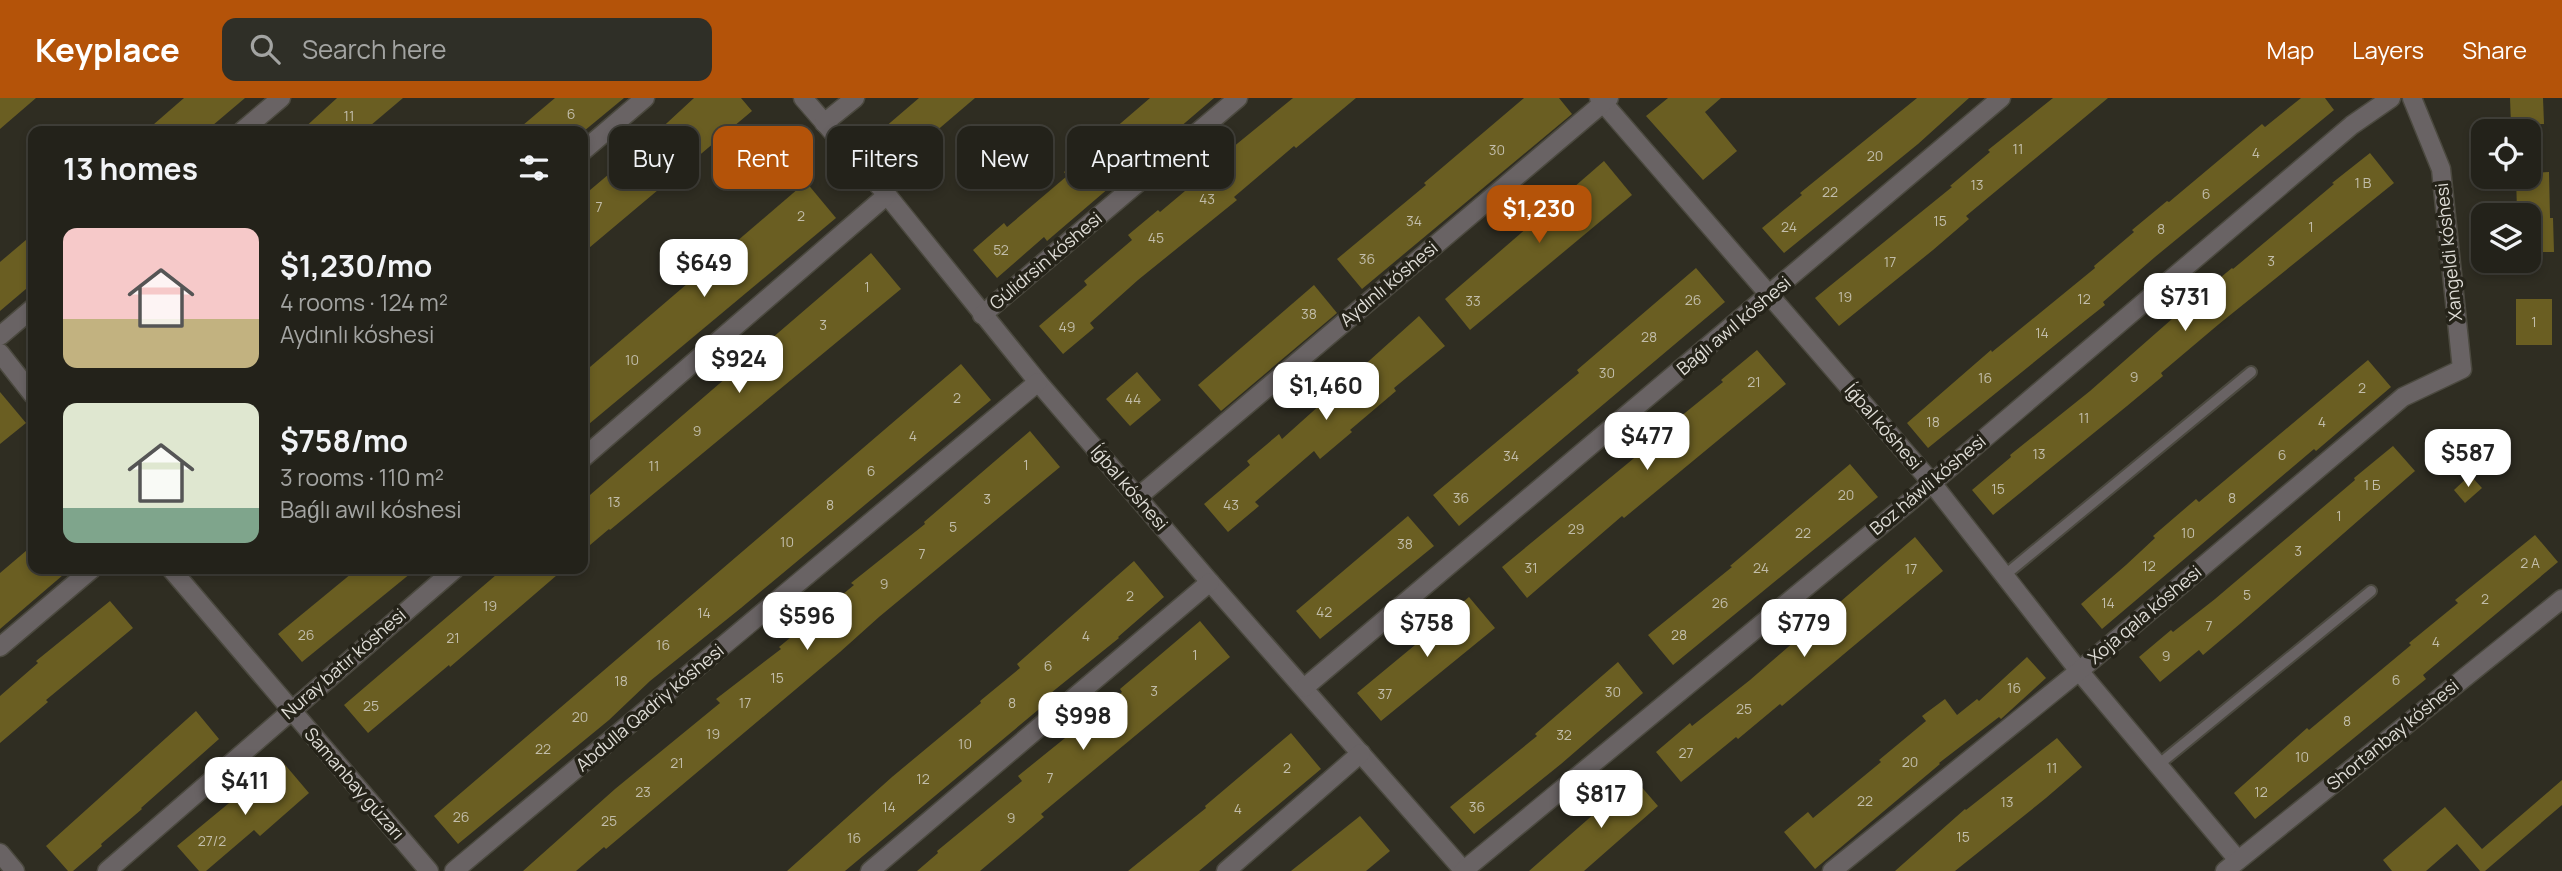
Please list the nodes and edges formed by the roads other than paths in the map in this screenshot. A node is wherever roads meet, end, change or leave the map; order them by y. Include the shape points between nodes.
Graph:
1 (281, 98) edge
2 (645, 98) edge
3 (803, 98) edge
4 (855, 98) edge
5 (1238, 98) edge
6 (2001, 98) edge
7 (2391, 98) edge
8 (2412, 98) edge
9 (1604, 100) edge
10 (824, 124) junction
11 (248, 126) edge
12 (588, 147) edge
13 (887, 195) junction
14 (1769, 296) junction
15 (28, 312) edge
16 (982, 315) junction
17 (0, 336) edge
18 (0, 352) edge
19 (2462, 369) joint
20 (2251, 372) dead end
21 (1038, 382) junction
22 (28, 388) edge
23 (588, 454) edge
24 (1932, 483) junction
25 (1138, 497) junction
26 (86, 574) edge
27 (175, 574) edge
28 (448, 574) edge
29 (2005, 575) junction
30 (1210, 582) junction
31 (2371, 591) dead end
32 (2562, 599) edge
33 (0, 647) edge
34 (2079, 671) junction
35 (1304, 688) junction
36 (290, 711) junction
37 (1361, 753) junction
38 (2158, 765) junction
39 (0, 853) edge
40 (2231, 866) edge
41 (15, 871) edge
42 (107, 871) edge
43 (429, 871) edge
44 (454, 871) edge
45 (870, 871) edge
46 (1226, 871) edge
47 (1464, 871) edge
48 (1832, 871) edge

1 - 11 street
2 - 12 street
3 - 10 street, Íǵbal kóshesi
4 - 10 street
5 - 16 street, Gúlidrsin kóshesi
6 - 14 street, Baǵlı awıl kóshesi
7 - 24 street, Boz háwli kóshesi via 2352,125
8 - 19 street, Xangeldi kóshesi via 2441,170
9 - 14 street, Íǵbal kóshesi
9 - 25 street, Aydınlı kóshesi
10 - 13 street, Íǵbal kóshesi
13 - 16 street, Íǵbal kóshesi
13 - 23 street
14 - 24 street, Íǵbal kóshesi
14 - 35 street, Baǵlı awıl kóshesi
15 - 17 street
16 - 21 street, Íǵbal kóshesi
18 - 22 street
19 - 34 street, Xoja qala kóshesi via 2403,397
20 - 29 lane
21 - 25 street, Íǵbal kóshesi
21 - 44 street, Abdulla Qadriy kóshesi
24 - 29 street, Íǵbal kóshesi
24 - 47 street, Boz háwli kóshesi
25 - 30 street, Íǵbal kóshesi
26 - 33 street
27 - 36 street, Samanbay gúzarı
28 - 36 street, Nuray batır kóshesi
29 - 34 street, Íǵbal kóshesi
30 - 35 street, Íǵbal kóshesi
30 - 45 street
31 - 38 lane
32 - 40 street, Shortanbay kóshesi
34 - 38 street, Íǵbal kóshesi
34 - 48 street, Xoja qala kóshesi
35 - 37 street, Íǵbal kóshesi
36 - 42 street, Nuray batır kóshesi
36 - 43 street, Samanbay gúzarı
37 - 46 street
37 - 47 street, Íǵbal kóshesi
38 - 40 street, Íǵbal kóshesi
39 - 41 street

